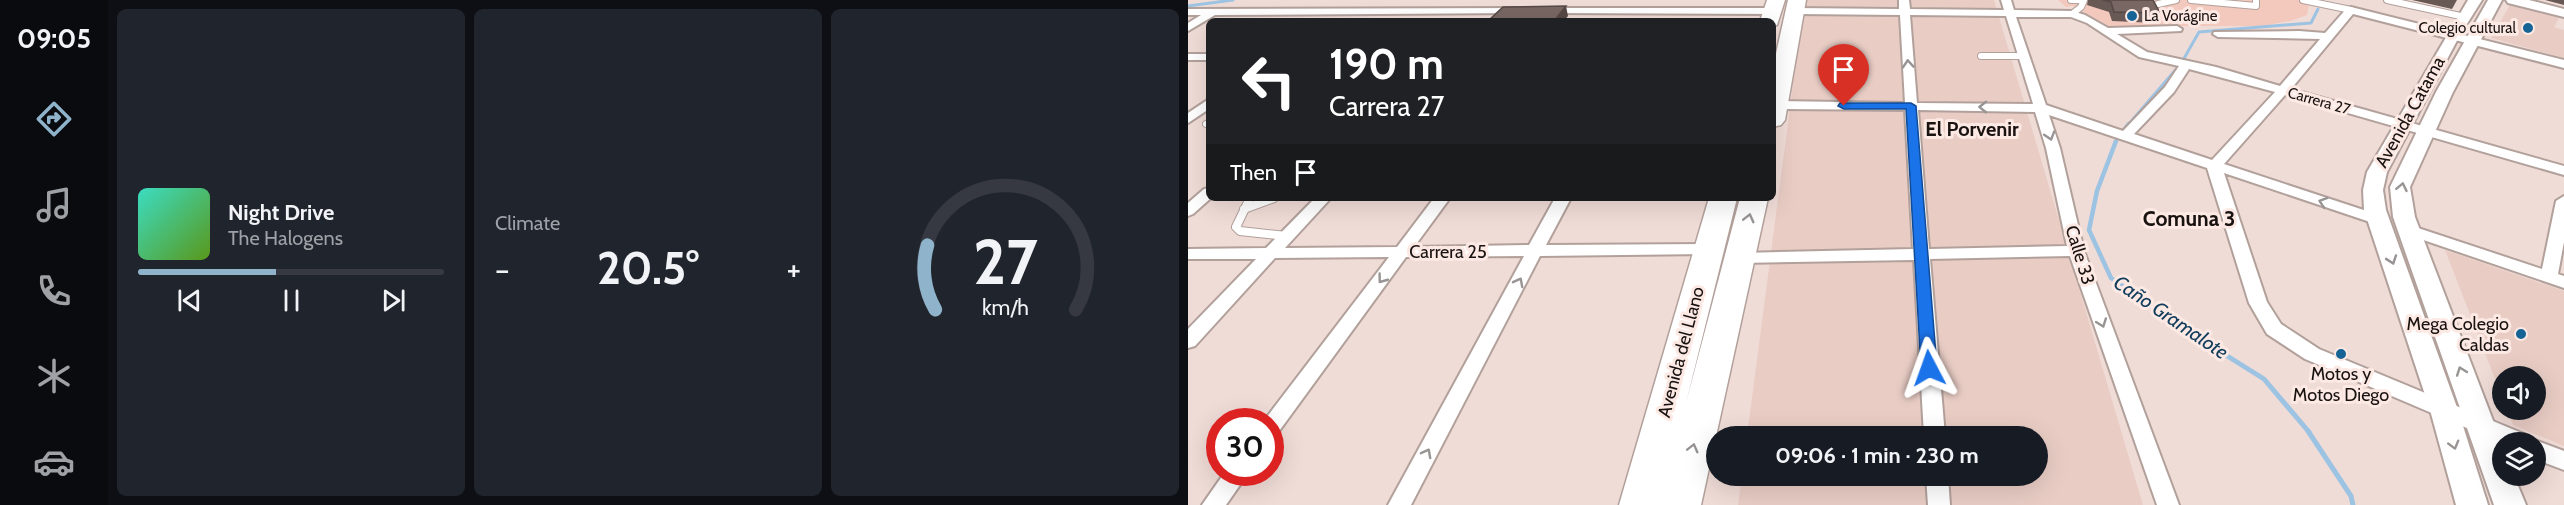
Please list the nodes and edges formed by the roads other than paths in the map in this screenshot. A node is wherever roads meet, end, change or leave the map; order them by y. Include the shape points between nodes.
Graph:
1 (1349, 0) edge
2 (1426, 0) edge
3 (1510, 0) edge
4 (1590, 0) edge
5 (1669, 0) edge
6 (2071, 0) edge
7 (2083, 0) edge
8 (2176, 0) edge
9 (2191, 0) edge
10 (2256, 0) edge
11 (2303, 0) edge
12 (2387, 0) edge
13 (2495, 0) edge
14 (2513, 0) edge
15 (2529, 0) edge
16 (2158, 4) edge
17 (1796, 6) edge
18 (1904, 6) edge
19 (2008, 6) edge
20 (2351, 10) junction
21 (1215, 11) junction
22 (1335, 11) junction
23 (1413, 11) junction
24 (1499, 11) junction
25 (1582, 11) junction
26 (1664, 11) junction
27 (1773, 11) edge
28 (2564, 11) edge
29 (1188, 12) edge
30 (2077, 15) junction
31 (1325, 18) edge
32 (1405, 18) edge
33 (1493, 18) edge
34 (1576, 18) edge
35 (1660, 18) edge
36 (2466, 23) edge
37 (1188, 27) edge
38 (2177, 29) dead end
39 (2106, 31) junction
40 (2218, 34) dead end
41 (2329, 37) junction
42 (1981, 56) dead end
43 (2024, 56) junction
44 (1188, 57) edge
45 (1206, 57) edge
46 (2186, 64) junction
47 (2564, 64) edge
48 (2283, 90) junction
49 (1776, 101) edge
50 (1206, 104) edge
51 (1188, 105) edge
52 (1206, 106) edge
53 (1911, 106) junction
54 (2041, 108) junction
55 (1776, 110) edge
56 (1188, 119) edge
57 (2402, 125) junction
58 (2424, 131) junction
59 (2125, 136) junction
60 (2214, 165) junction
61 (2564, 171) edge
62 (1206, 195) edge
63 (1248, 201) edge
64 (1266, 201) edge
65 (1320, 201) edge
66 (1440, 201) edge
67 (1561, 201) edge
68 (1723, 201) edge
69 (1752, 201) edge
70 (2564, 201) edge
71 (1244, 209) junction
72 (1188, 211) edge
73 (2379, 220) junction
74 (2409, 230) junction
75 (1287, 236) junction
76 (1535, 251) junction
77 (2076, 251) junction
78 (1402, 252) junction
79 (1271, 253) junction
80 (1188, 254) edge
81 (1724, 254) junction
82 (1921, 254) junction
83 (2557, 280) edge
84 (1188, 341) edge
85 (1284, 410) edge
86 (2444, 410) junction
87 (1933, 426) edge
88 (2482, 426) junction
89 (2497, 432) edge
90 (2546, 454) edge
91 (2564, 461) edge
92 (1228, 486) edge
93 (1938, 486) edge
94 (1214, 505) edge
95 (1399, 505) edge
96 (1640, 505) edge
97 (1680, 505) edge
98 (1939, 505) edge
99 (2168, 505) edge
100 (2472, 505) edge
101 (2510, 505) edge

1 - 22 street
2 - 23 street
3 - 24 street
4 - 25 street
5 - 26 street
6 - 7 lane
7 - 30 lane
8 - 16 lane
9 - 10 lane via 2256,6
11 - 20 lane
12 - 36 lane
13 - 36 main road, Avenida Catama
14 - 28 main road
15 - 28 main road
17 - 18 street
17 - 49 highway
18 - 19 street
53 -> 18 street
19 - 30 street
19 - 43 street, Calle 33
20 - 36 street
20 - 41 street
21 - 22 street
21 - 29 street
21 - 37 street
22 - 23 street
22 - 31 street
23 - 24 street
23 - 32 street
24 - 25 street
24 - 33 street
25 - 26 street
25 - 34 street
26 - 27 street
26 - 35 street
30 - 39 street, Carrera 27
36 - 47 street
36 - 57 main road, Avenida Catama
36 - 58 main road, Avenida Catama
38 - 39 street
39 - 46 street, Carrera 27 via 2143,55
40 - 41 street
41 - 48 street
42 - 43 lane
43 - 54 street, Calle 33
44 - 45 street
46 - 48 street, Carrera 27
46 - 59 street via 2170,89
48 - 57 street, Carrera 27
48 - 60 street
50 - 51 street
52 - 56 street
54 -> 53 street
53 - 55 street
53 - 82 street
54 - 59 street
54 -> 77 street, Calle 33 via 2054,148
57 - 58 street, Carrera 27
57 - 73 main road, Avenida Catama via 2374,180 2373,200
58 - 61 street, Carrera 27
74 -> 58 main road, Avenida Catama via 2400,187
59 - 60 street
73 -> 60 street
60 - 86 street via 2258,303 2274,329 2312,354
62 - 72 street
63 - 71 lane
64 - 71 lane
65 - 75 street
66 - 78 street
67 - 76 street
68 - 81 highway, Avenida del Llano
81 -> 69 highway, Avenida del Llano
70 - 83 street
71 - 75 lane via 1236,227 1240,231
73 -> 86 main road, Avenida Catama
74 - 83 street
88 -> 74 main road, Avenida Catama
75 - 79 street
76 - 78 street, Carrera 25
76 - 81 street, Carrera 25
95 -> 76 street
77 - 82 street, Carrera 25
77 -> 99 street, Calle 33
78 - 79 street, Carrera 25
78 -> 85 street
79 - 80 street, Carrera 25
79 - 84 street
81 - 82 street, Carrera 25
81 - 96 highway, Avenida del Llano
97 -> 81 highway, Avenida del Llano
82 - 87 street
86 - 88 street
86 -> 100 main road, Avenida Catama
88 - 89 street
88 - 101 main road, Avenida Catama
90 - 91 street
92 - 94 street
93 - 98 street

